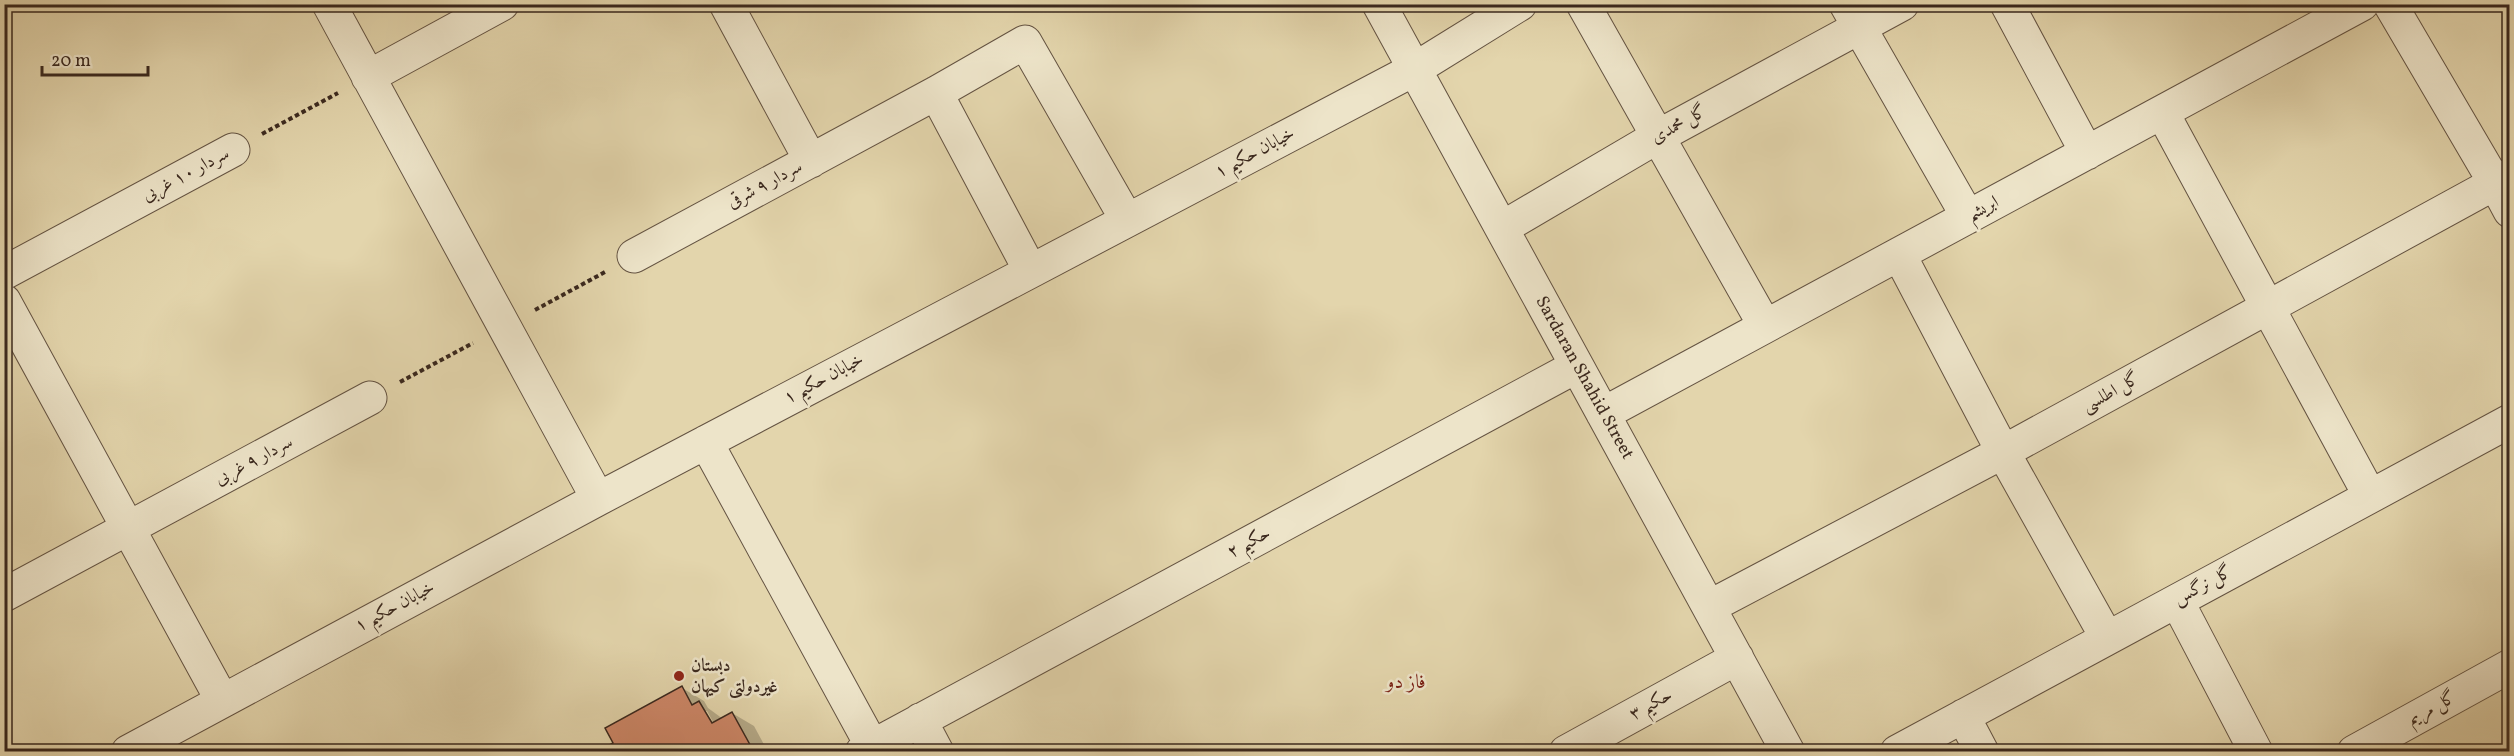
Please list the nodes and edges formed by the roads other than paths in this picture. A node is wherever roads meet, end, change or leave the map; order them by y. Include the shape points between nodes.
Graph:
1 (329, 4) edge
2 (502, 4) edge
3 (726, 4) edge
4 (1379, 4) edge
5 (1520, 4) edge
6 (1583, 4) edge
7 (1902, 4) edge
8 (2007, 4) edge
9 (2362, 4) edge
10 (2390, 4) edge
11 (1853, 16) edge
12 (1415, 69) junction
13 (368, 77) junction
14 (936, 93) junction
15 (2162, 112) junction
16 (1658, 137) junction
17 (233, 150) road end
18 (2087, 153) junction
19 (811, 161) junction
20 (2505, 190) edge
21 (1968, 217) junction
22 (1126, 220) junction
23 (1502, 228) junction
24 (1899, 254) junction
25 (634, 256) road end
26 (1030, 270) junction
27 (4, 273) edge
28 (4, 301) edge
29 (2268, 308) junction
30 (1765, 326) junction
31 (1577, 366) junction
32 (370, 398) road end
33 (1603, 414) junction
34 (2510, 421) edge
35 (706, 441) junction
36 (2003, 452) junction
37 (2370, 496) junction
38 (598, 499) junction
39 (128, 528) junction
40 (4, 595) edge
41 (2177, 601) junction
42 (1709, 607) junction
43 (2107, 638) junction
44 (1737, 658) junction
45 (2510, 666) edge
46 (222, 700) junction
47 (1963, 716) junction
48 (920, 720) junction
49 (867, 749) edge
50 (128, 752) edge
51 (938, 752) edge
52 (1566, 752) edge
53 (1788, 752) edge
54 (1897, 752) edge
55 (1982, 752) edge
56 (2256, 752) edge
57 (2354, 752) edge

1 - 13 street
2 - 13 street
3 - 19 street
4 - 12 street, Sardaran Shahid Street
5 - 12 street, خیابان حکیم ۱
6 - 16 street
7 - 11 street, گل محمدی
8 - 18 street
9 - 15 street, ابریشم
10 - 20 street
11 - 16 street, گل محمدی
11 - 21 street
12 - 22 street, خیابان حکیم ۱
12 - 23 street, Sardaran Shahid Street
13 - 38 street
14 - 19 street, سردار ۹ شرقی
14 - 22 street, سردار ۹ شرقی via 1025,42
14 - 26 street
15 - 18 street, ابریشم
15 - 29 street
16 - 23 street, گل محمدی
16 - 30 street
17 - 27 street, سردار ۱۰ غربی
18 - 21 street, ابریشم
19 - 25 street, سردار ۹ شرقی
20 - 29 street, گل اطلسی
21 - 24 street, ابریشم
22 - 26 street, خیابان حکیم ۱
23 - 31 street, Sardaran Shahid Street
24 - 30 street, ابریشم
24 - 36 street
26 - 35 street, خیابان حکیم ۱
28 - 39 street
29 - 36 street, گل اطلسی
29 - 37 street
30 - 33 street, ابریشم
31 - 33 street, Sardaran Shahid Street
31 - 48 street, حکیم ۲
32 - 39 street, سردار ۹ غربی
33 - 42 street, Sardaran Shahid Street
34 - 37 street, گل نرگس
35 - 38 street, خیابان حکیم ۱
35 - 49 street
36 - 42 street, گل اطلسی
36 - 43 street
37 - 41 street, گل نرگس
38 - 46 street, خیابان حکیم ۱
39 - 40 street, سردار ۹ غربی
39 - 46 street
41 - 43 street, گل نرگس
41 - 56 street
42 - 44 street, Sardaran Shahid Street
43 - 47 street, گل نرگس
44 - 52 street, حکیم ۳
44 - 53 street, Sardaran Shahid Street
45 - 57 street, گل مریم
46 - 50 street, خیابان حکیم ۱
47 - 54 street, گل نرگس
47 - 55 street
48 - 49 street, حکیم ۲
48 - 51 street

